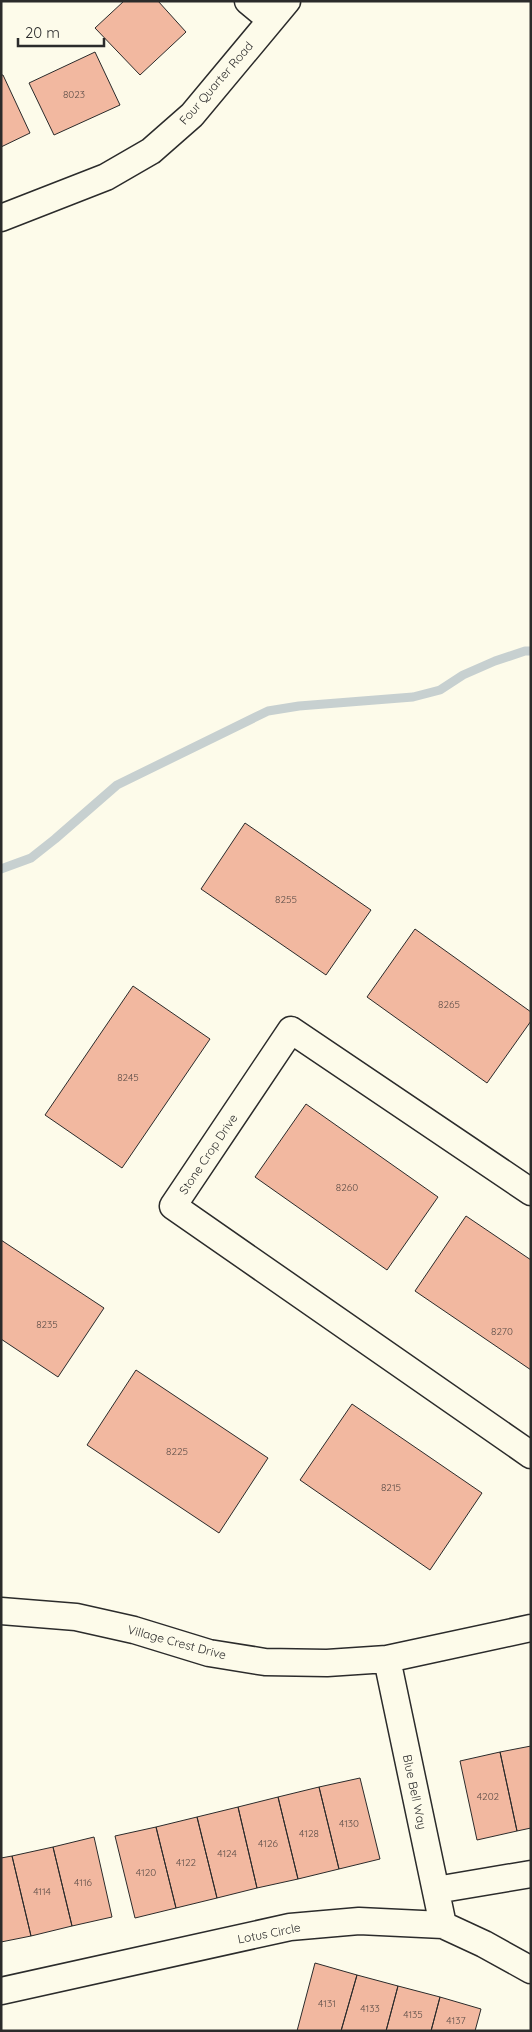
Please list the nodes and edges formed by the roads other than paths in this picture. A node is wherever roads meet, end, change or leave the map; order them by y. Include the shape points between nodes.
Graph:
1 (248, 1) edge
2 (279, 11) edge
3 (1, 218) edge
4 (531, 1192) edge
5 (531, 1455) edge
6 (1, 1611) edge
7 (531, 1628) edge
8 (387, 1659) junction
9 (531, 1874) edge
10 (436, 1890) junction
11 (443, 1925) junction
12 (531, 1970) edge
13 (1, 1991) edge

1 - 2 street
2 - 3 street, Four Quarter Road via 192,115 151,151 106,177
4 - 5 street, Stone Crop Drive via 291,1030 173,1206
6 - 8 street, Village Crest Drive via 76,1617 134,1630 209,1653 264,1662 326,1663
7 - 8 street, Village Crest Drive
8 - 10 street, Blue Bell Way
9 - 10 street
10 - 11 street, Blue Bell Way
11 - 12 street, Lotus Circle
11 - 13 street, Lotus Circle via 359,1921 290,1927

